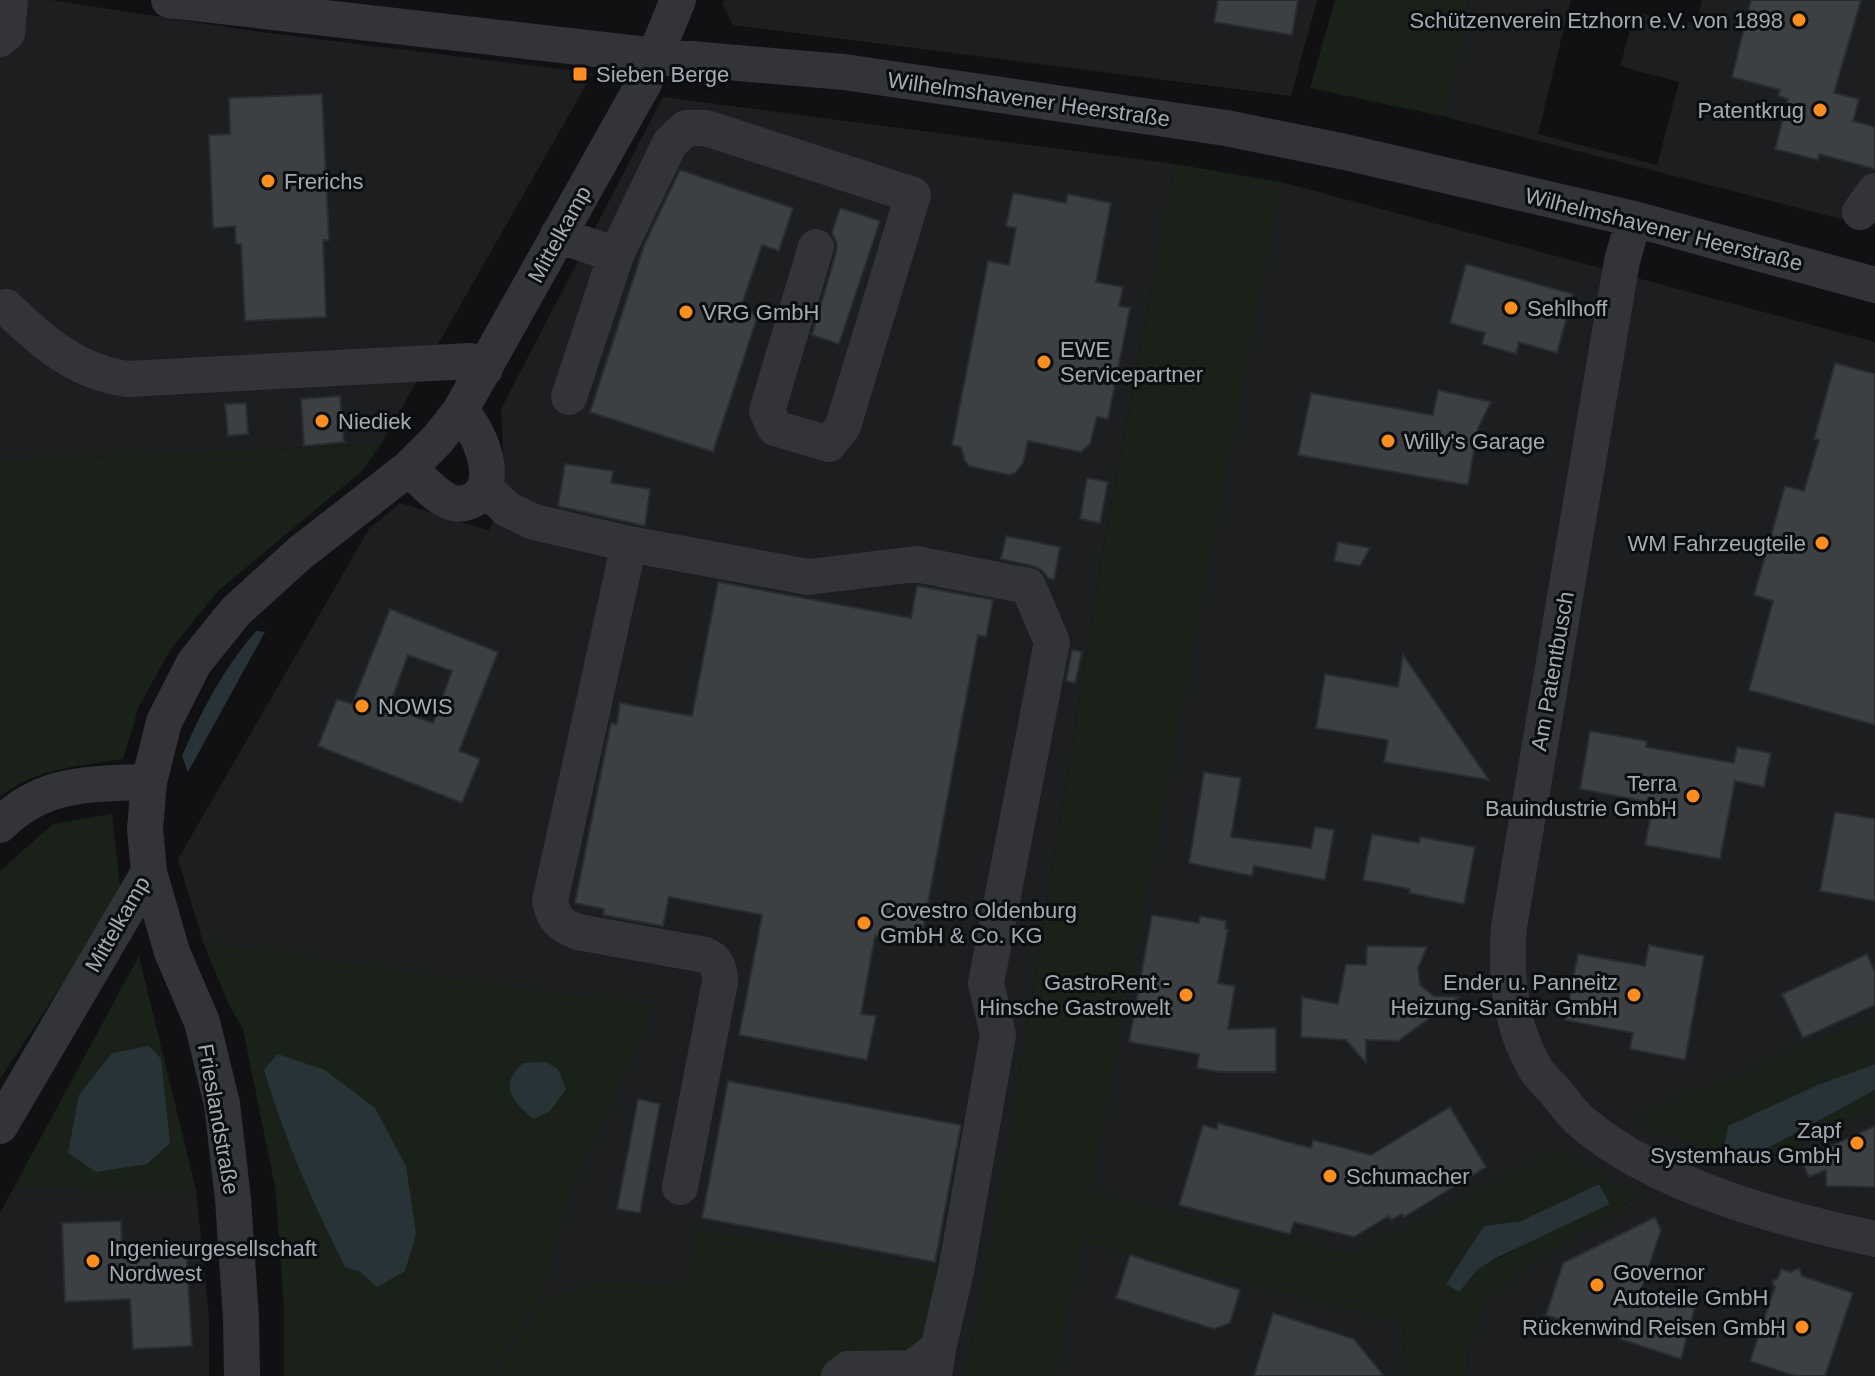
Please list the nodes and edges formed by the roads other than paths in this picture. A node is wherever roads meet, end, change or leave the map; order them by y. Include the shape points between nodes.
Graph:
1 (10, 0) edge
2 (169, 0) edge
3 (678, 0) edge
4 (0, 39) edge
5 (656, 56) junction
6 (1634, 219) junction
7 (558, 235) junction
8 (816, 247) dead end
9 (616, 255) junction
10 (1875, 285) edge
11 (6, 307) dead end
12 (485, 369) junction
13 (569, 397) dead end
14 (460, 411) junction
15 (409, 468) junction
16 (485, 488) junction
17 (629, 544) junction
18 (149, 782) junction
19 (0, 825) edge
20 (149, 872) junction
21 (0, 1126) edge
22 (680, 1187) dead end
23 (1829, 1229) junction
24 (1875, 1239) edge
25 (1875, 1252) edge
26 (936, 1363) edge
27 (242, 1376) edge
28 (839, 1376) edge

1 - 4 street via 7,33
2 - 5 street, Wilhelmshavener Heerstraße
3 - 5 street
5 - 6 street, Wilhelmshavener Heerstraße via 844,72 1226,128
5 - 7 street, Mittelkamp
6 - 10 street, Wilhelmshavener Heerstraße
6 - 23 street, Am Patentbusch via 1622,261 1509,927 1510,999 1536,1069 1581,1122 1628,1156 1735,1200
7 - 9 street
7 - 12 street, Mittelkamp
8 - 9 street via 767,411 775,428 829,444 843,426 913,195 706,128 686,128 670,143
9 - 13 street
11 - 12 street via 43,343 75,363 116,378 470,361
12 - 14 street, Mittelkamp
14 - 15 street, Mittelkamp
14 - 16 street via 469,419 488,469
15 - 16 street via 454,503 471,501
15 - 18 street, Mittelkamp via 236,611 194,663 164,722
16 - 17 street via 507,509 534,522
17 - 22 street via 550,901 561,926 705,955 720,969
17 - 26 street via 808,577 916,564 1028,586 1052,642 986,983 998,1035
18 - 19 street via 79,784 37,797
18 - 20 street, Mittelkamp
20 - 21 street, Mittelkamp
20 - 27 street, Frieslandstraße via 172,952 202,1022 222,1104 233,1199
23 - 24 street, Am Patentbusch
23 - 25 street, Am Patentbusch
26 - 28 street via 848,1369

